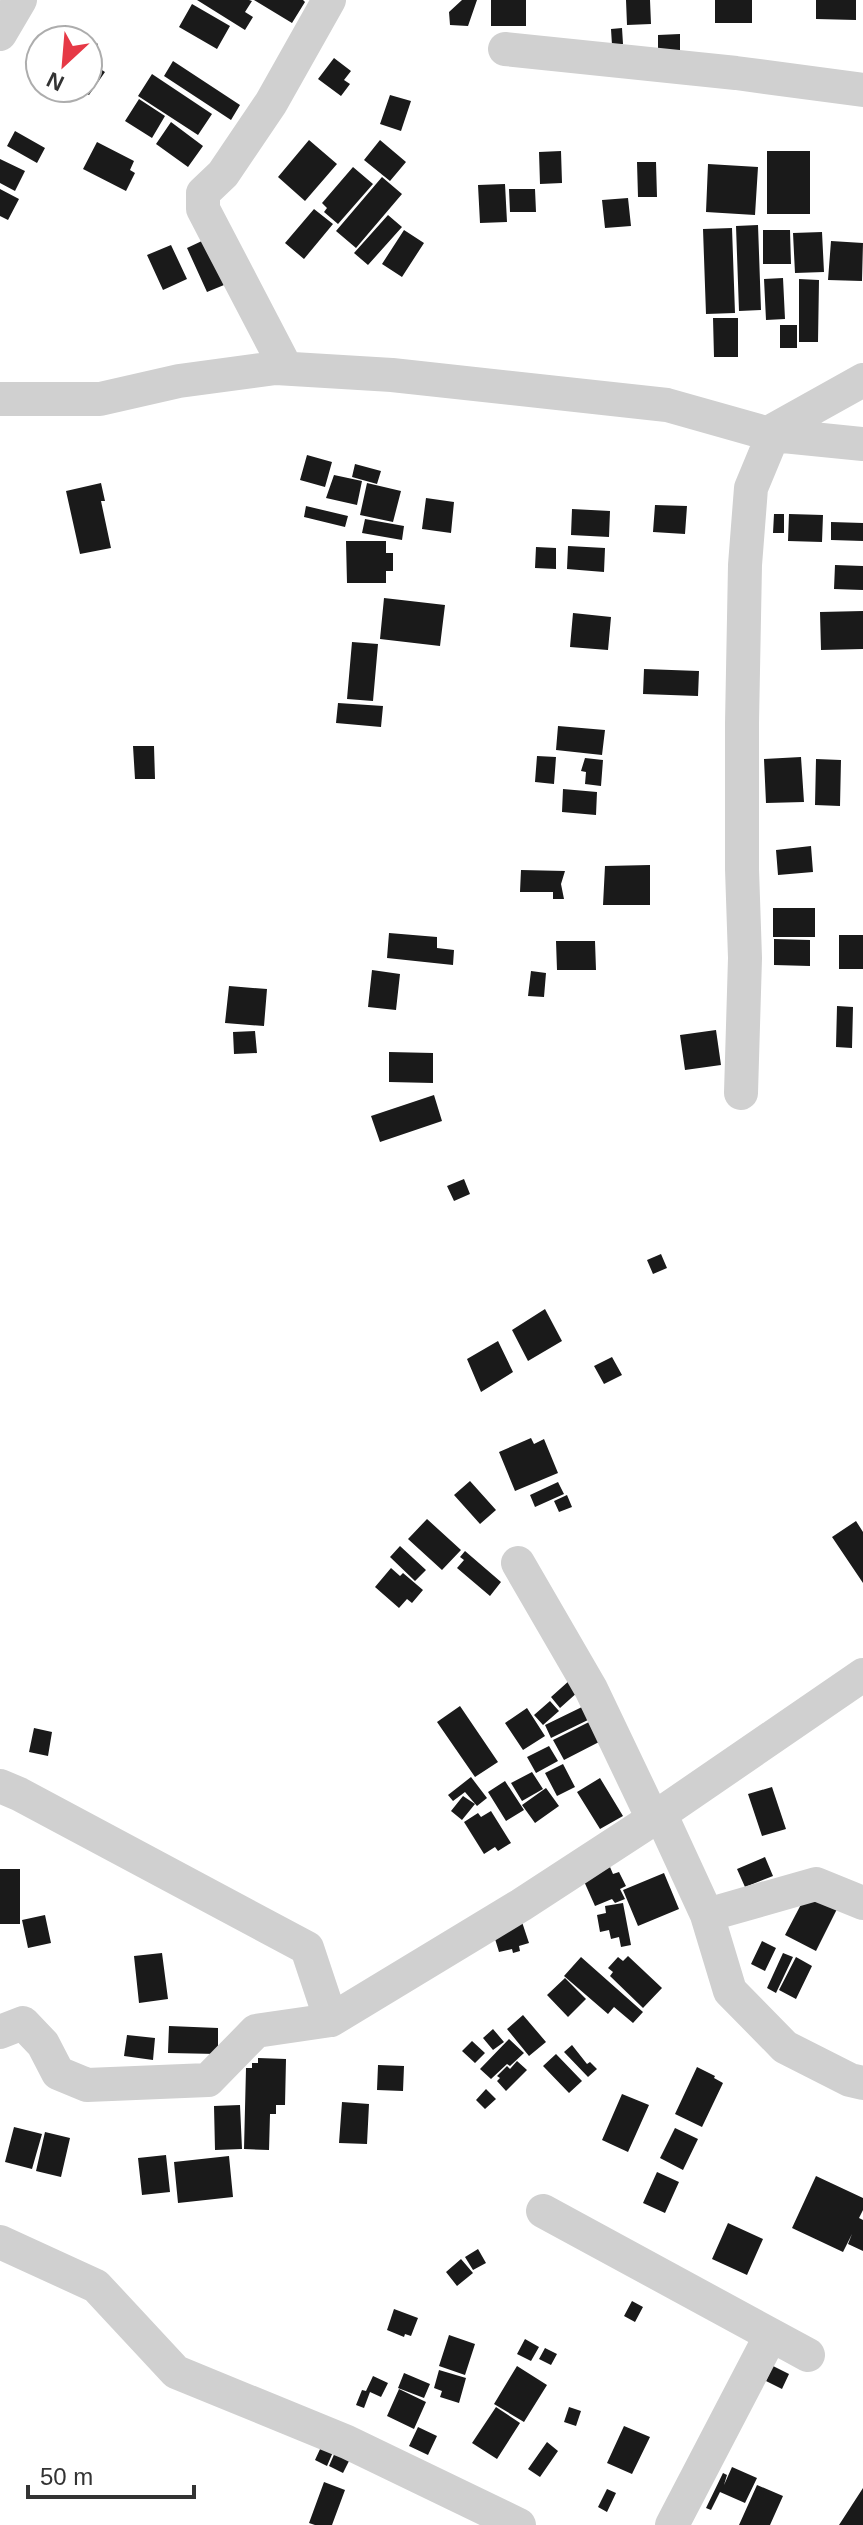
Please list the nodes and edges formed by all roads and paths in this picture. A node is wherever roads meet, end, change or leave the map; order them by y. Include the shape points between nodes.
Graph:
1 (20, 0) edge
2 (329, 0) edge
3 (0, 34) edge
4 (505, 49) dead end
5 (863, 90) edge
6 (286, 368) junction
7 (863, 380) edge
8 (0, 399) edge
9 (770, 434) junction
10 (863, 444) edge
11 (741, 1093) dead end
12 (518, 1563) dead end
13 (863, 1675) edge
14 (0, 1786) edge
15 (656, 1816) junction
16 (863, 1903) edge
17 (707, 1915) junction
18 (331, 2020) junction
19 (0, 2032) edge
20 (863, 2083) edge
21 (543, 2211) dead end
22 (0, 2242) edge
23 (771, 2335) junction
24 (808, 2355) dead end
25 (519, 2525) edge
26 (672, 2525) edge

1 - 3 street
2 - 6 street via 271,103 223,174 203,193 203,209
4 - 5 street
6 - 8 street via 179,381 100,399
6 - 9 street via 667,405
7 - 9 street
9 - 10 street
9 - 11 street via 751,488 745,565
12 - 15 street
13 - 15 street
14 - 18 street via 307,1948
15 - 17 street
15 - 18 street
16 - 17 street via 816,1884
17 - 20 street via 730,1991 785,2047
18 - 19 street via 256,2031 208,2080 87,2085 58,2073 43,2044 23,2023
21 - 23 street
22 - 25 street via 96,2286 176,2372 347,2442
23 - 24 street
23 - 26 street

